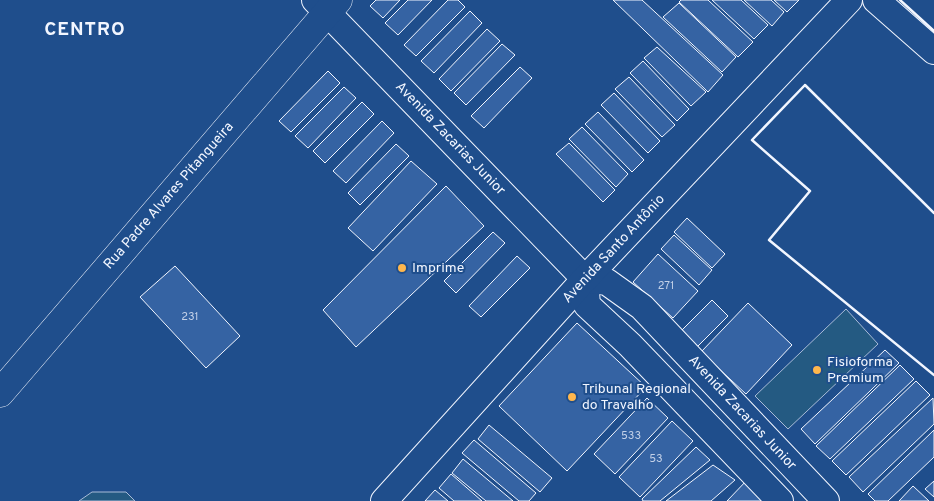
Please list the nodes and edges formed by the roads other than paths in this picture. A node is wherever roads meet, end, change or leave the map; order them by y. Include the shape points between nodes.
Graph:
1 (848, 0) edge
2 (876, 0) edge
3 (327, 4) edge
4 (934, 51) edge
5 (585, 279) junction
6 (0, 393) edge
7 (823, 500) edge
8 (384, 501) edge
9 (780, 501) edge

1 - 5 street, Avenida Santo Antônio
2 - 4 street
3 - 5 street, Avenida Zacarias Junior
3 - 6 street, Rua Padre Alvares Pitangueira
5 - 7 street, Avenida Zacarias Junior via 607,282 642,307
5 - 8 street, Avenida Santo Antônio
5 - 9 street via 587,305 630,345

